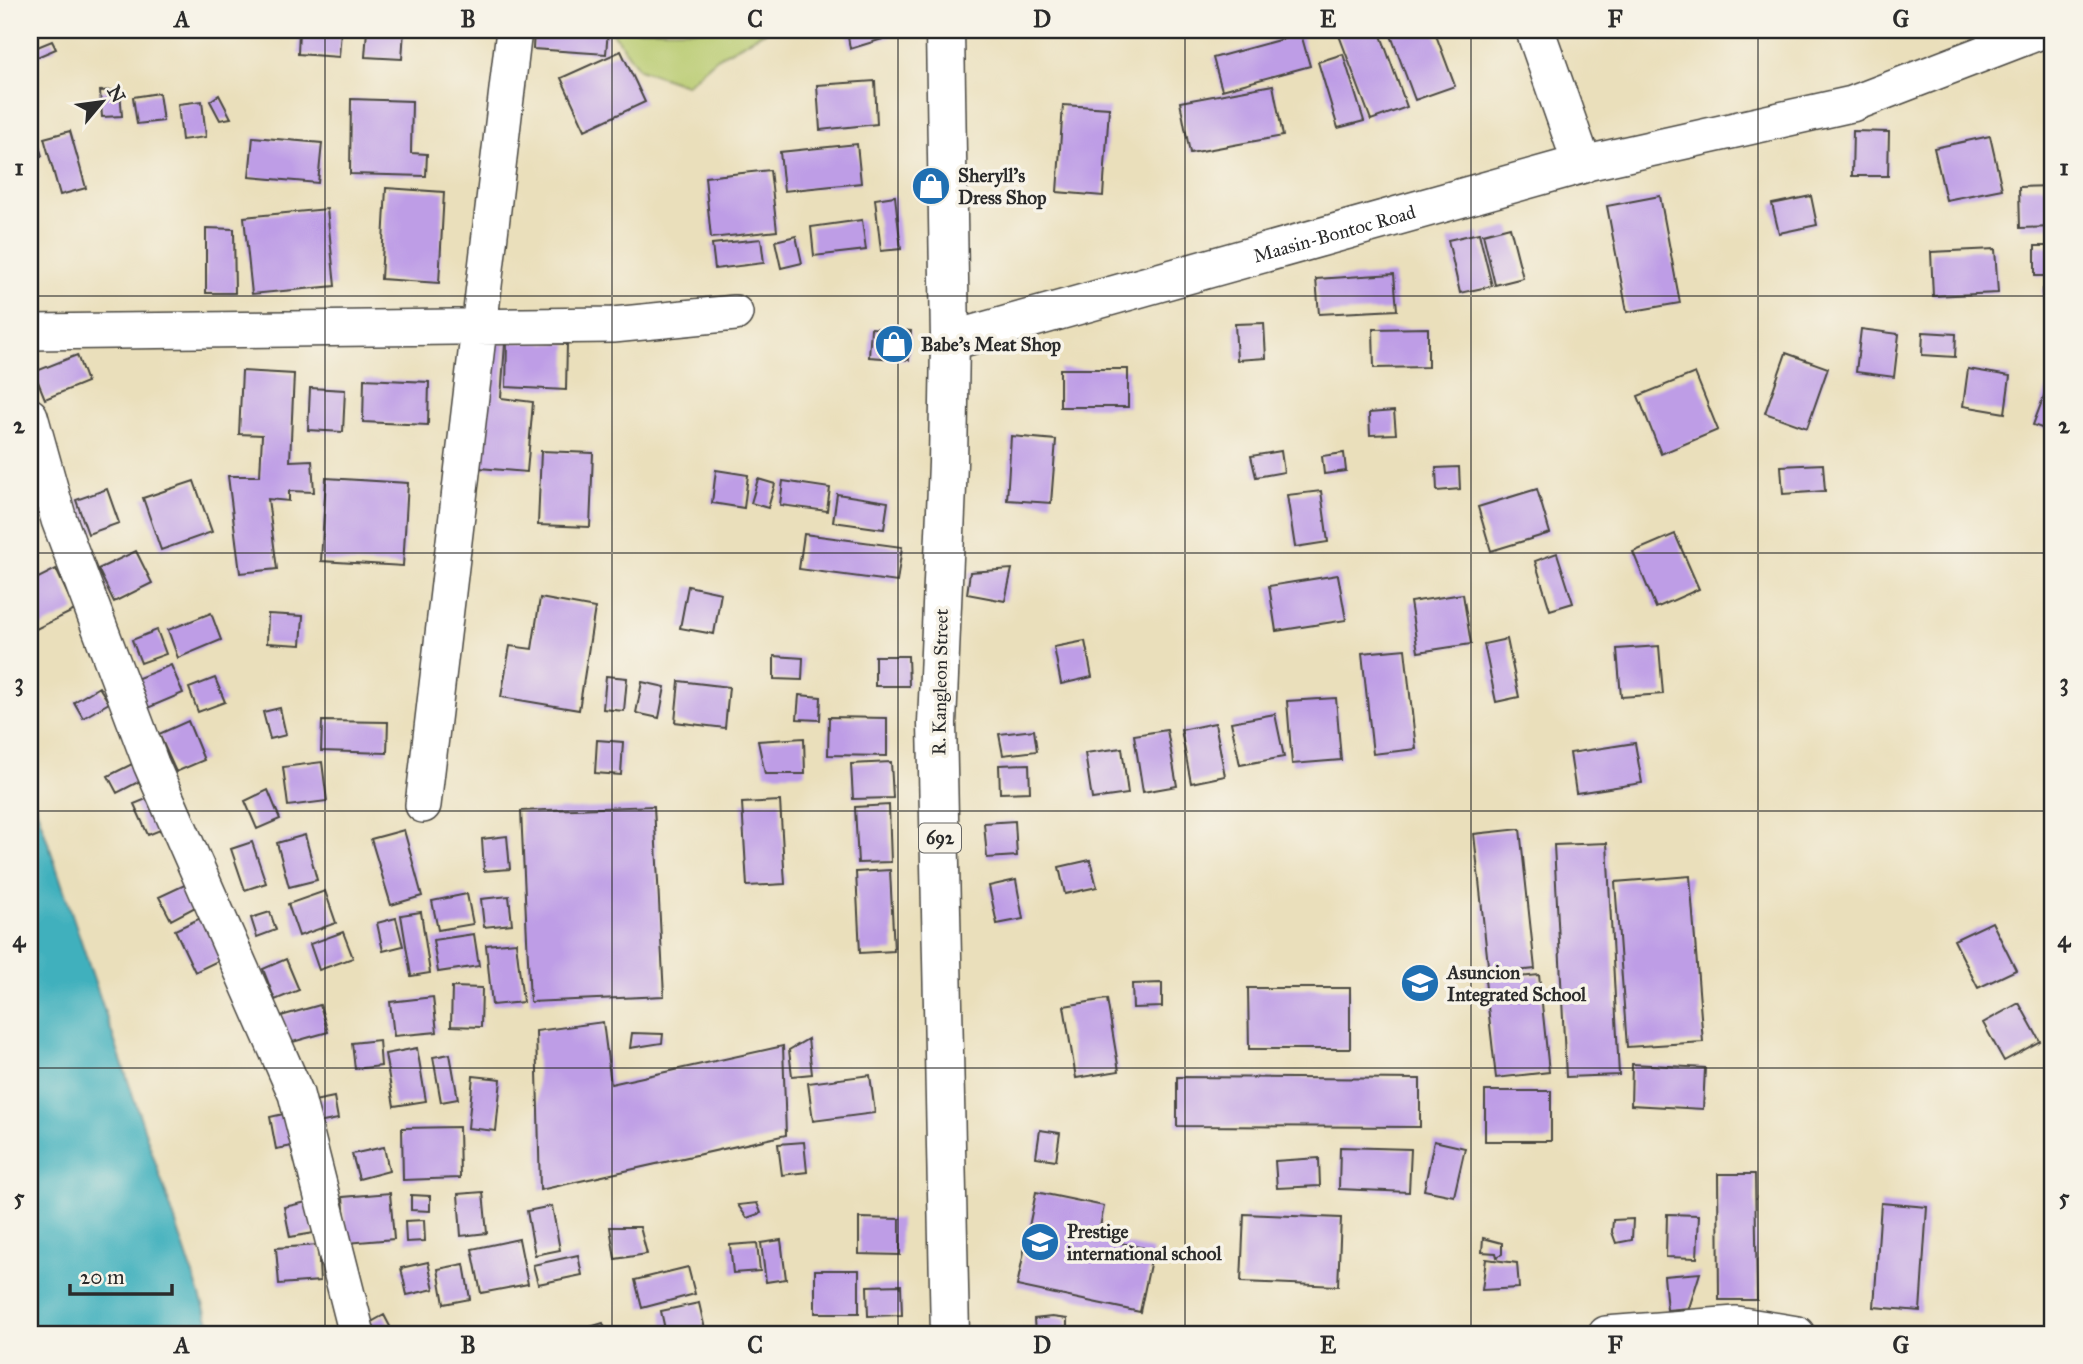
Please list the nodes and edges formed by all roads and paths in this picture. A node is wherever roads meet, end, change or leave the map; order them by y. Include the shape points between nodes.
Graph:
1 (514, 30) edge
2 (945, 30) edge
3 (1535, 30) edge
4 (2044, 30) edge
5 (1582, 163) junction
6 (735, 313) dead end
7 (479, 328) junction
8 (30, 332) edge
9 (950, 341) junction
10 (30, 416) edge
11 (423, 805) dead end
12 (357, 1334) edge
13 (950, 1334) edge
14 (1606, 1334) edge
15 (1797, 1334) edge

1 - 7 street
2 - 9 main road, R. Kangleon Street / 692
3 - 5 main road
4 - 5 street via 1852,104
5 - 9 main road, Maasin-Bontoc Road
6 - 7 street via 613,325
7 - 8 street
7 - 11 street
9 - 13 main road, R. Kangleon Street / 692 via 937,723
10 - 12 street via 59,520 151,764 296,1094
14 - 15 street via 1736,1324

